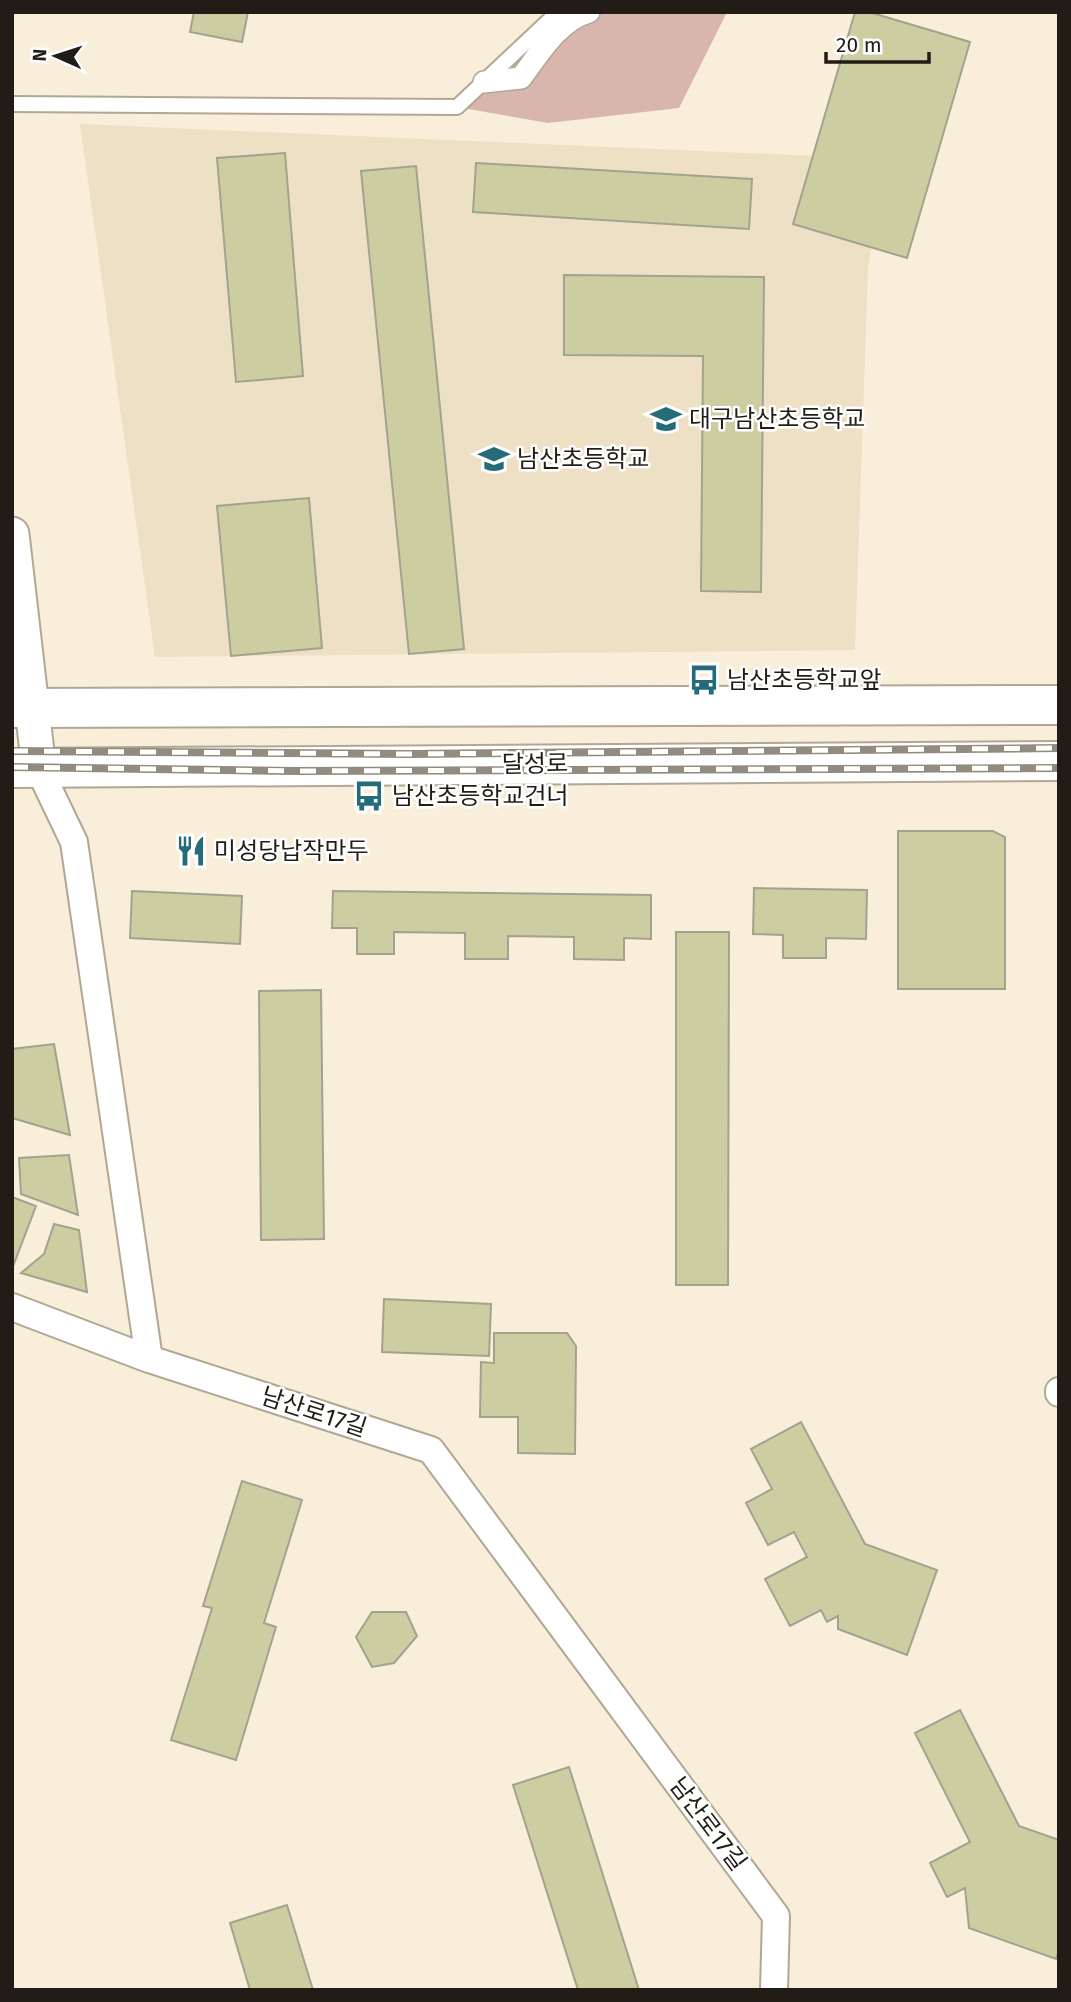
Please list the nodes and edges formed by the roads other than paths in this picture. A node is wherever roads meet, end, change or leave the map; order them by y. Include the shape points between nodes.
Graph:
1 (589, 12) edge
2 (562, 16) edge
3 (484, 82) joint
4 (12, 104) edge
5 (12, 534) edge
6 (1059, 705) edge
7 (22, 708) edge
8 (1059, 761) edge
9 (26, 768) edge
10 (12, 1307) edge
11 (149, 1359) junction
12 (774, 1990) edge

1 - 2 street
2 - 3 street via 555,34 522,78
3 - 4 lane via 457,107
5 - 7 street
6 - 7 main road
7 - 9 street
8 - 9 main road, 달성로
9 - 11 street via 74,842
10 - 11 street, 남산로17길
11 - 12 street, 남산로17길 via 431,1450 776,1916

